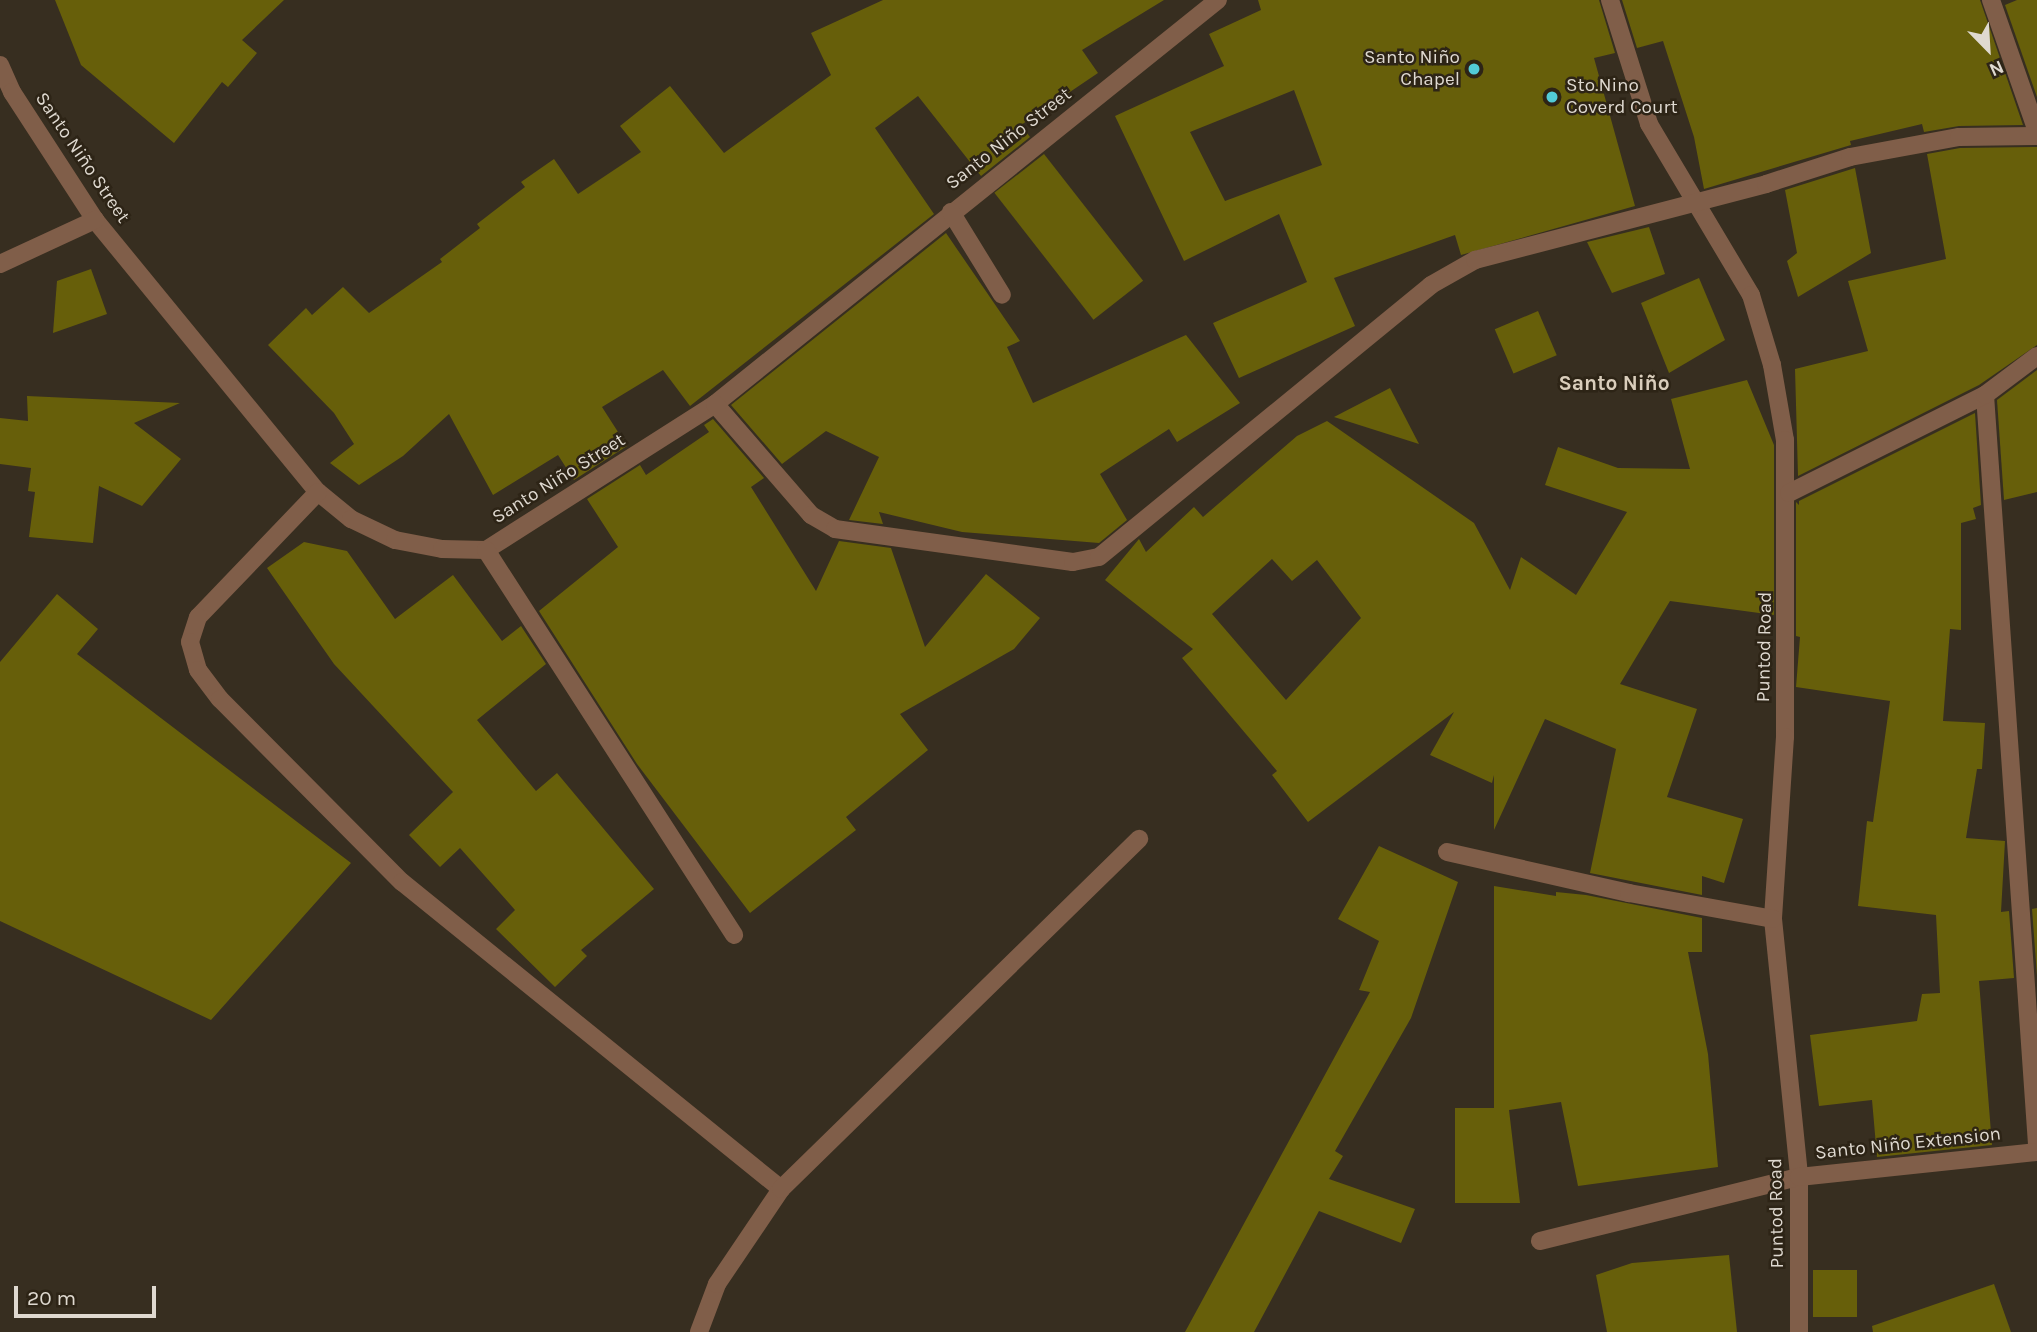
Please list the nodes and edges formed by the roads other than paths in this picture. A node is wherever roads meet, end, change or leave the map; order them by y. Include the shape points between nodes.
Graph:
1 (1218, 0) edge
2 (1610, 0) edge
3 (1991, 0) edge
4 (0, 65) edge
5 (2037, 131) edge
6 (2037, 136) edge
7 (1694, 203) junction
8 (950, 212) junction
9 (95, 219) junction
10 (0, 264) edge
11 (1002, 295) dead end
12 (2037, 356) edge
13 (1985, 395) junction
14 (715, 404) junction
15 (318, 492) junction
16 (1789, 493) junction
17 (486, 550) junction
18 (1139, 839) dead end
19 (1447, 852) dead end
20 (1773, 919) junction
21 (734, 935) dead end
22 (2037, 1145) edge
23 (2037, 1152) edge
24 (1799, 1177) junction
25 (781, 1189) junction
26 (1540, 1241) dead end
27 (699, 1332) edge
28 (1800, 1332) edge

1 - 8 street, Santo Niño Street
2 - 7 street, Puntod Road via 1649,124
3 - 5 street
4 - 9 street, Santo Niño Street via 12,92
6 - 7 street via 1959,137 1850,157
7 - 14 street via 1510,249 1475,260 1431,285 1099,557 1073,562 835,529 811,515
7 - 16 street, Puntod Road via 1751,295 1775,378
8 - 11 street
8 - 14 street, Santo Niño Street
9 - 10 street
9 - 15 street, Santo Niño Street
12 - 13 street
13 - 16 street
13 - 22 street
14 - 17 street, Santo Niño Street
15 - 17 street, Santo Niño Street via 351,519 395,540 442,549
15 - 25 street via 198,617 190,642 198,670 220,699 401,882
16 - 20 street, Puntod Road via 1785,737
17 - 21 street
18 - 25 street
19 - 20 street via 1629,893
20 - 24 street, Puntod Road
23 - 24 street, Santo Niño Extension
24 - 26 street, Santo Niño Extension
24 - 28 street, Puntod Road
25 - 27 street via 718,1284

